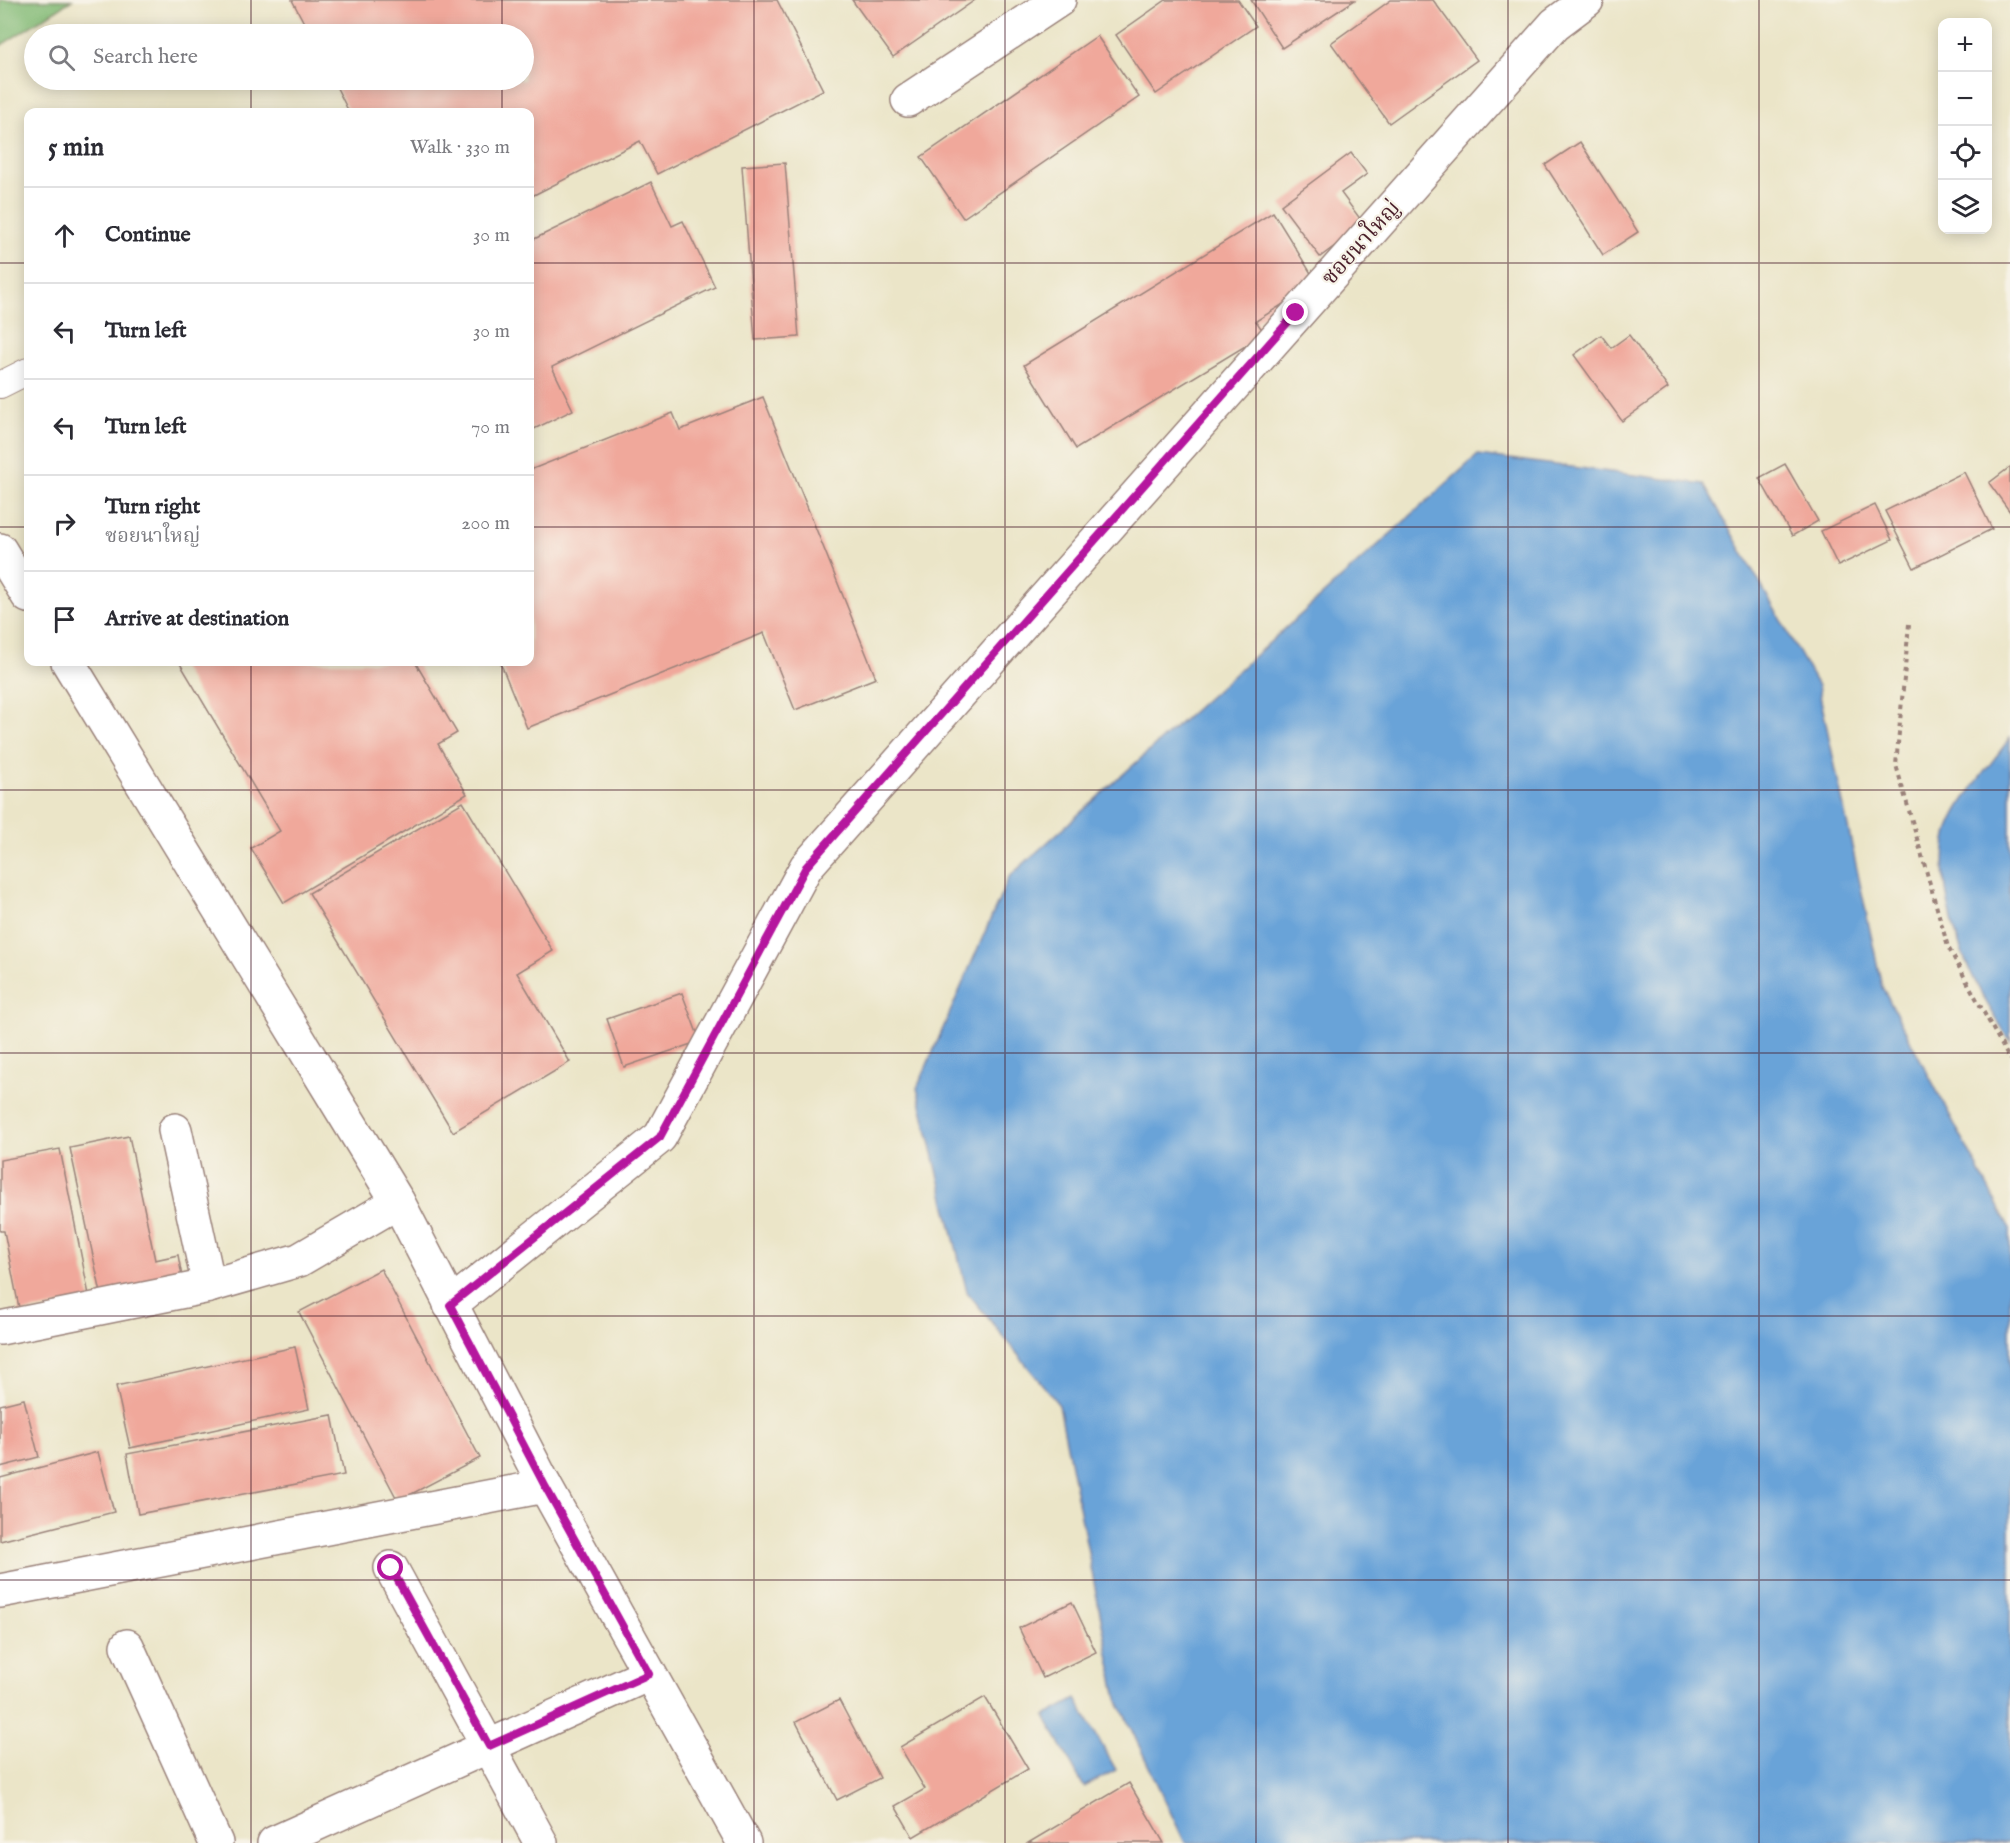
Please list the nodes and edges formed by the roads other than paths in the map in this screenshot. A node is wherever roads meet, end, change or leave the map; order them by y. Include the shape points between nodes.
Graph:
1 (1059, 0) edge
2 (1587, 0) edge
3 (1547, 12) edge
4 (908, 100) dead end
5 (24, 373) edge
6 (0, 385) edge
7 (0, 550) edge
8 (24, 589) edge
9 (70, 666) edge
10 (175, 1130) dead end
11 (398, 1202) junction
12 (209, 1286) junction
13 (450, 1305) junction
14 (0, 1328) edge
15 (545, 1486) junction
16 (391, 1568) dead end
17 (0, 1591) edge
18 (127, 1646) dead end
19 (649, 1674) junction
20 (489, 1746) junction
21 (216, 1843) edge
22 (274, 1843) edge
23 (541, 1843) edge
24 (744, 1843) edge

1 - 4 street
2 - 3 street, ซอยนาใหญ่
3 - 13 street, ซอยนาใหญ่ via 806,867 660,1137
5 - 6 lane
7 - 8 street
9 - 11 street
10 - 12 street
11 - 12 street via 299,1260
11 - 13 street
12 - 14 street
13 - 15 street
15 - 17 street
15 - 19 street
16 - 20 street
18 - 21 street
19 - 20 street
19 - 24 street
20 - 22 street
20 - 23 street

